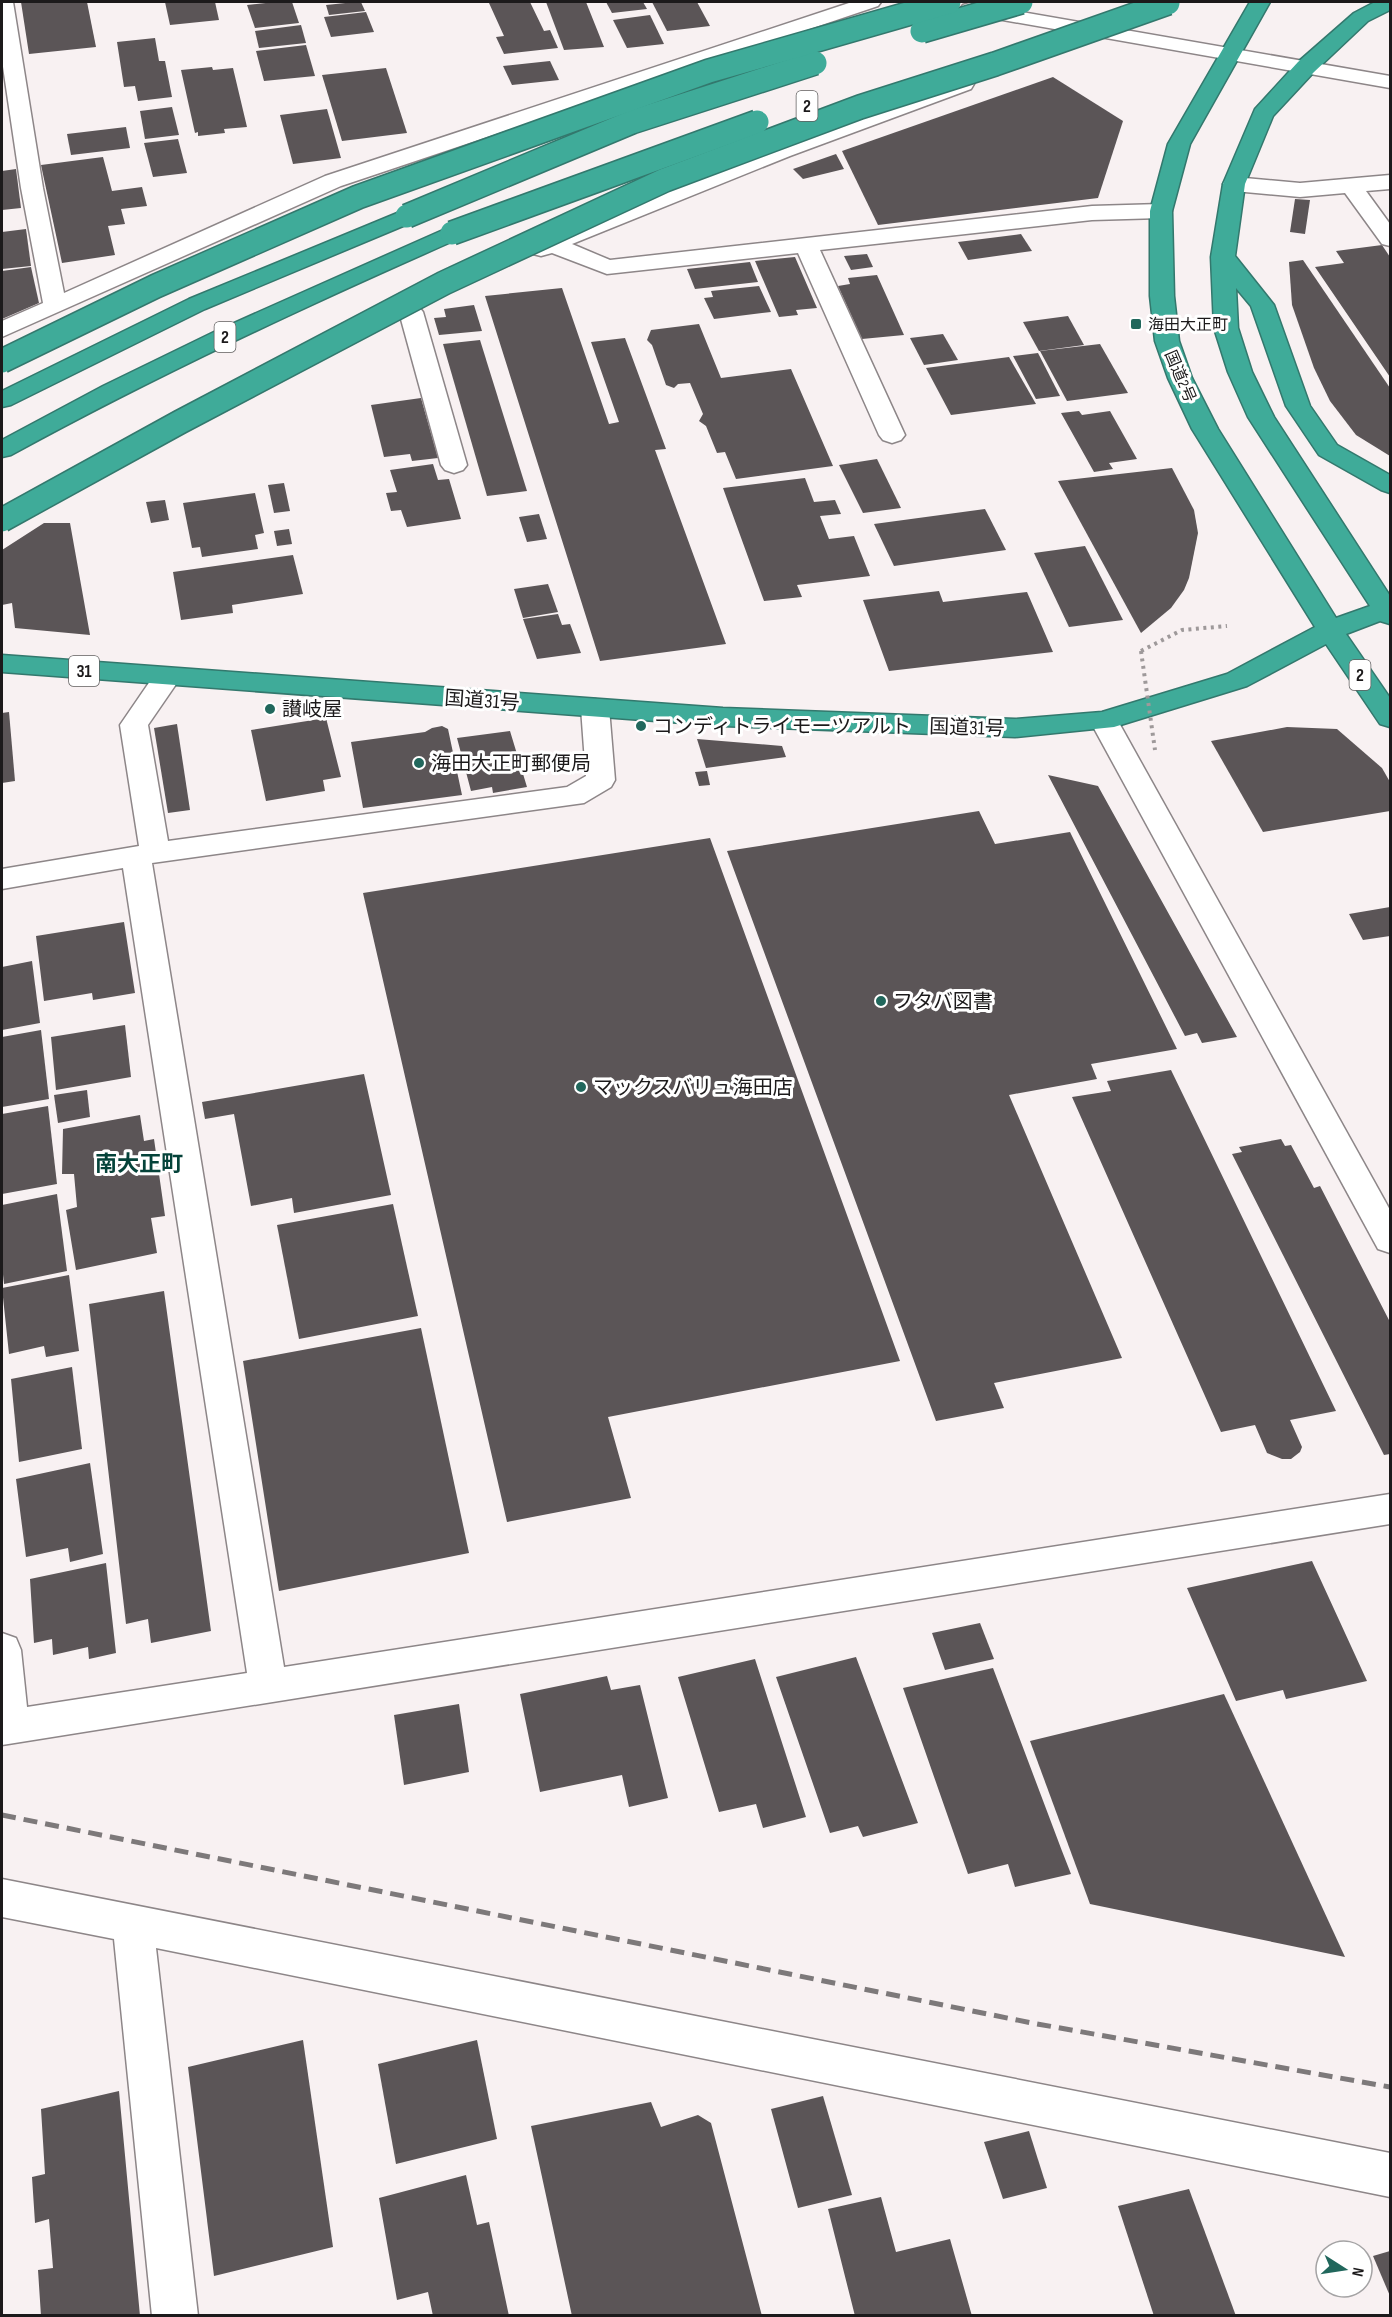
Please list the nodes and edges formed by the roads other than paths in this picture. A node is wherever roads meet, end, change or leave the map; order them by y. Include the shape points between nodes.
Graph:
1 (3, 2) edge
2 (871, 2) edge
3 (928, 2) edge
4 (949, 2) edge
5 (1021, 2) edge
6 (1170, 2) edge
7 (1260, 2) edge
8 (1390, 2) edge
9 (1105, 32) junction
10 (859, 49) dead end
11 (1229, 53) junction
12 (836, 57) dead end
13 (1306, 67) junction
14 (1390, 82) edge
15 (1390, 182) edge
16 (1234, 184) junction
17 (1351, 186) junction
18 (1161, 211) junction
19 (1390, 239) edge
20 (551, 244) junction
21 (806, 245) junction
22 (1223, 257) junction
23 (55, 306) junction
24 (411, 312) junction
25 (2, 330) edge
26 (2, 361) edge
27 (2, 400) edge
28 (892, 435) dead end
29 (2, 450) edge
30 (454, 465) dead end
31 (1390, 485) edge
32 (2, 520) edge
33 (2, 527) edge
34 (1388, 613) edge
35 (1330, 630) junction
36 (2, 664) edge
37 (167, 677) junction
38 (2, 683) edge
39 (595, 708) junction
40 (1390, 718) edge
41 (1104, 721) junction
42 (145, 854) junction
43 (2, 879) edge
44 (1390, 1240) edge
45 (1390, 1509) edge
46 (2, 1650) edge
47 (268, 1686) junction
48 (5, 1727) edge
49 (2, 1898) edge
50 (133, 1923) junction
51 (1390, 2175) edge
52 (175, 2316) edge

1 - 23 street
2 - 23 street via 333,181
3 - 9 street
4 - 26 highway, bridge via 710,71 358,197 156,286
5 - 10 highway, bridge
6 - 29 highway, 2, bridge via 871,84 453,233 299,301 58,418
6 - 32 highway, bridge via 860,107 665,180 444,283
7 - 11 highway, 国道2号 / 2
8 - 13 highway via 1360,17
9 - 11 street
9 - 20 street via 782,151
11 - 13 street
11 - 18 highway, 国道2号 / 2 via 1179,144
12 - 27 highway, 2, bridge via 632,122 197,304
13 - 14 street
13 - 16 highway via 1263,114
15 - 17 street
16 - 17 street via 1300,190
16 - 22 highway
17 - 19 street
18 - 21 street via 1092,213
18 - 35 highway, 国道2号 / 2 via 1167,340 1180,378 1205,429
20 - 21 street via 607,267
20 - 24 street
21 - 28 street
22 - 31 highway via 1262,305 1298,406 1328,450
22 - 34 highway via 1226,328 1240,372 1266,426
23 - 25 street
24 - 30 street
24 - 33 street via 293,368
34 - 35 highway, 国道31号 / 31
35 - 40 highway, 国道2号 / 2
35 - 41 highway, 国道31号 / 31 via 1237,680
36 - 37 highway, 国道31号 / 31
37 - 38 highway, 国道31号 / 31
37 - 39 highway, 国道31号 / 31
37 - 42 street via 134,725
39 - 41 highway, 国道31号 / 31 via 1016,728
39 - 42 street via 601,780 574,796
41 - 44 street
42 - 43 street
42 - 47 street
45 - 47 street
46 - 48 street
47 - 48 street
49 - 50 street
50 - 51 street
50 - 52 street

